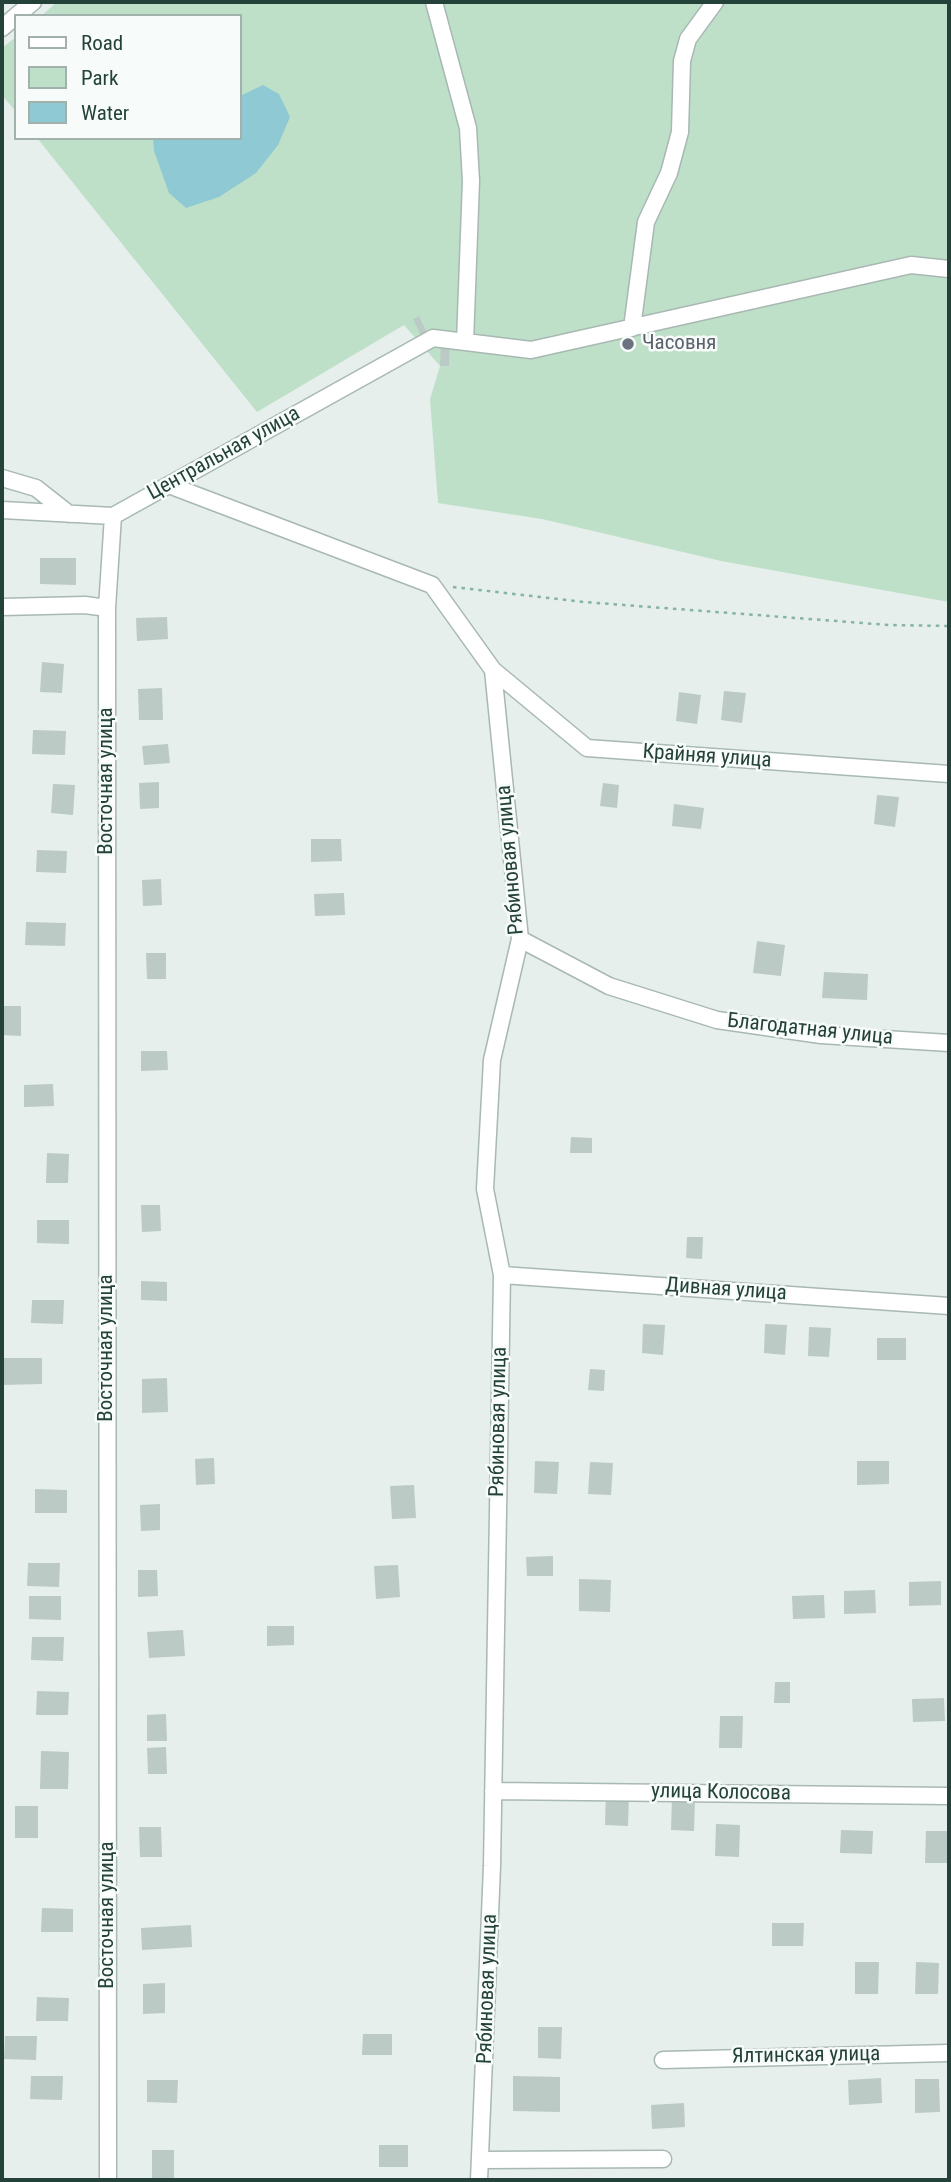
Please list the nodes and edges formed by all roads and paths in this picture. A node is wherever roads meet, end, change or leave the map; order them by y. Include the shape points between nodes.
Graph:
1 (33, 2) edge
2 (434, 2) edge
3 (715, 2) edge
4 (18, 14) edge
5 (949, 269) edge
6 (632, 328) junction
7 (464, 342) junction
8 (2, 478) edge
9 (169, 485) junction
10 (2, 510) edge
11 (69, 514) junction
12 (113, 516) junction
13 (432, 585) junction
14 (2, 607) edge
15 (107, 608) junction
16 (949, 626) edge
17 (494, 670) junction
18 (949, 774) edge
19 (520, 939) junction
20 (949, 1043) edge
21 (502, 1275) junction
22 (949, 1306) edge
23 (493, 1791) junction
24 (949, 1796) edge
25 (949, 2053) edge
26 (663, 2060) dead end
27 (663, 2159) dead end
28 (481, 2161) junction
29 (108, 2180) edge
30 (479, 2180) edge

1 - 4 street
2 - 7 street via 468,128 471,181
3 - 6 street via 688,39 682,61 680,132 669,173 646,222
5 - 6 street via 911,265
6 - 7 street via 531,349
7 - 9 street, Центральная улица via 433,338
8 - 11 street via 36,488
9 - 12 street, Центральная улица
9 - 13 street
10 - 11 street
11 - 12 street
12 - 15 street, Восточная улица
13 - 16 path via 584,603
13 - 17 street, Крайняя улица
14 - 15 street
15 - 29 street, Восточная улица
17 - 18 street, Крайняя улица via 587,748
17 - 19 street, Рябиновая улица
19 - 20 street, Благодатная улица via 609,986 717,1020 821,1035
19 - 21 street, Рябиновая улица via 492,1060 485,1189
21 - 22 street, Дивная улица
21 - 23 street, Рябиновая улица
23 - 24 street, улица Колосова
23 - 28 street, Рябиновая улица
25 - 26 street, Ялтинская улица
27 - 28 street
28 - 30 street, Рябиновая улица

